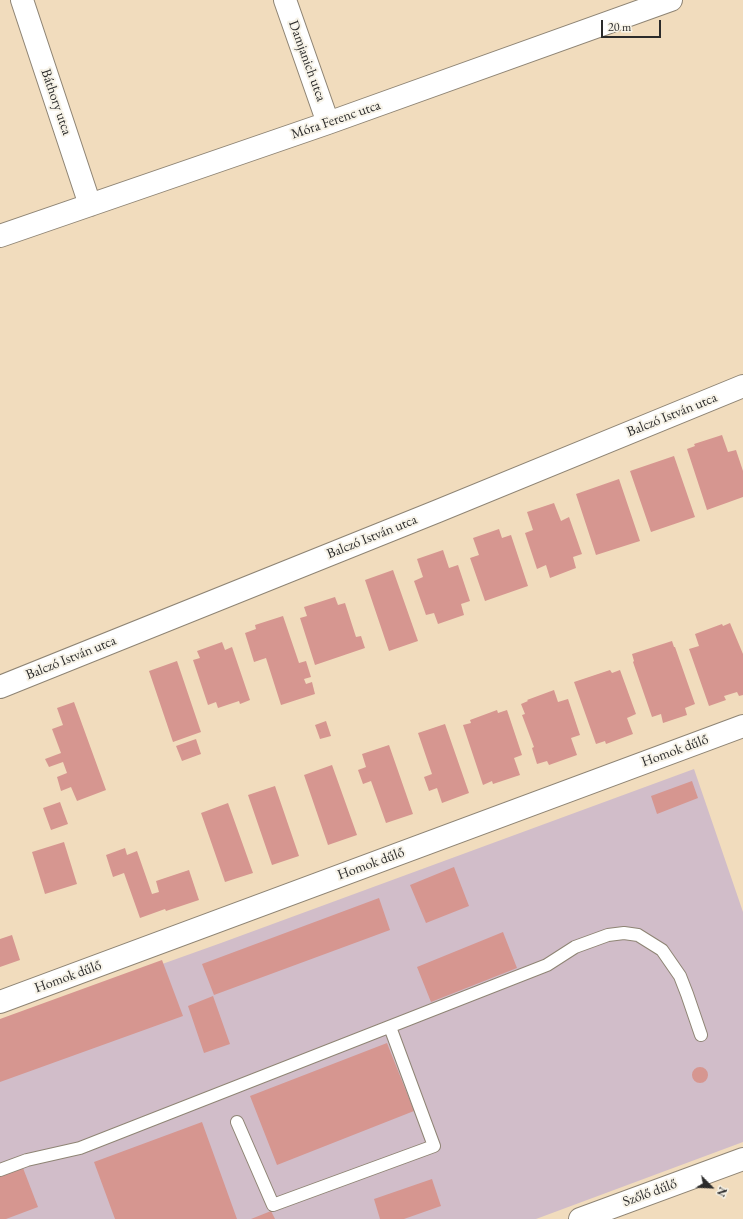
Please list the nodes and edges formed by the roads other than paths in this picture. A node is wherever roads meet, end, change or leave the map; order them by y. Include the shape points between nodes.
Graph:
1 (22, 0) edge
2 (285, 0) edge
3 (664, 1) edge
4 (328, 122) junction
5 (90, 204) junction
6 (0, 236) edge
7 (743, 386) edge
8 (0, 687) edge
9 (743, 726) edge
10 (0, 1002) edge
11 (390, 1027) junction
12 (701, 1035) dead end
13 (237, 1122) dead end
14 (743, 1159) edge
15 (0, 1170) edge
16 (580, 1219) edge

1 - 5 street, Báthory utca
2 - 4 street, Damjanich utca
3 - 4 street, Móra Ferenc utca
4 - 5 street, Móra Ferenc utca
5 - 6 street, Móra Ferenc utca
7 - 8 street, Balczó István utca
9 - 10 street, Homok dűlő
11 - 12 lane via 547,965 575,948 608,935 624,933 638,935 662,950 680,976
11 - 13 lane via 434,1146 273,1204
11 - 15 lane via 80,1148 28,1160
14 - 16 street, Szőlő dűlő

